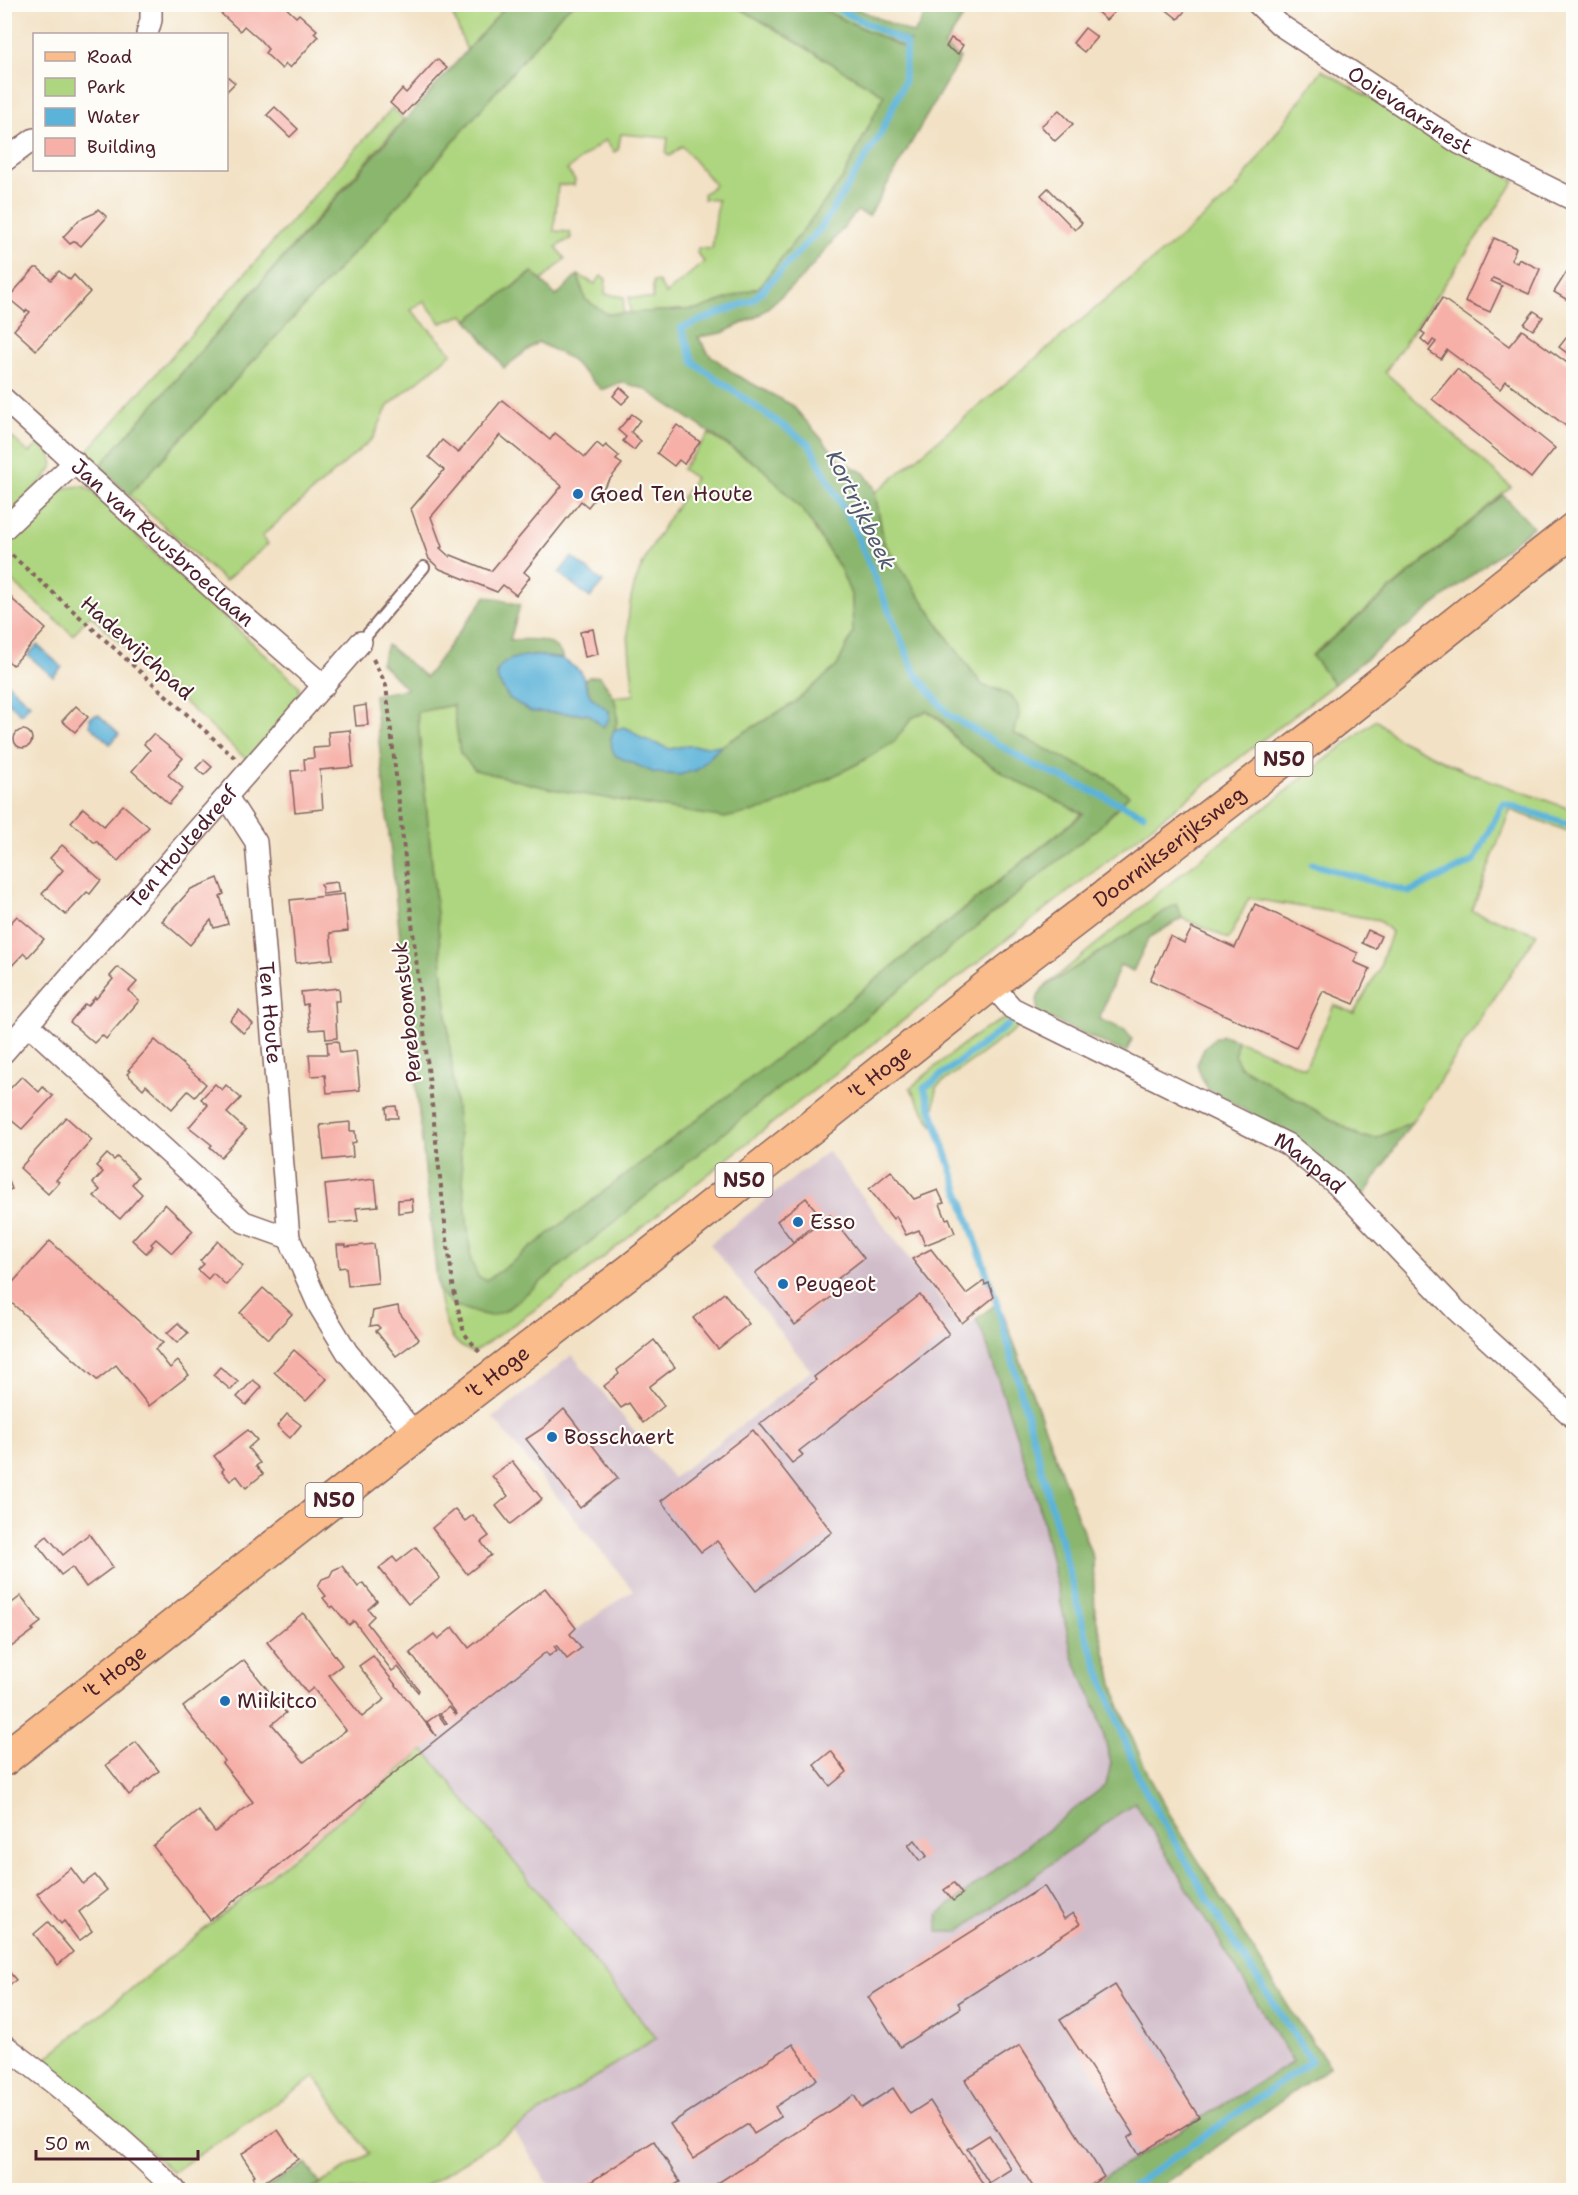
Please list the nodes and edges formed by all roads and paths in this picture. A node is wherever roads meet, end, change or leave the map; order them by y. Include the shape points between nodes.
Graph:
1 (152, 4) edge
2 (1258, 4) edge
3 (147, 33) edge
4 (33, 140) edge
5 (4, 161) edge
6 (1574, 200) edge
7 (4, 399) edge
8 (75, 462) junction
9 (4, 529) edge
10 (1574, 529) edge
11 (4, 548) edge
12 (424, 567) dead end
13 (361, 642) junction
14 (324, 686) junction
15 (248, 771) junction
16 (227, 797) junction
17 (991, 984) junction
18 (29, 1025) junction
19 (4, 1052) edge
20 (289, 1238) junction
21 (497, 1373) junction
22 (1574, 1418) edge
23 (416, 1435) junction
24 (4, 1759) edge
25 (4, 2045) edge
26 (175, 2190) edge

1 - 3 street
2 - 6 street, Ooievaarsnest via 1280,25 1459,143
4 - 5 street
7 - 8 street, Jan van Ruusbroeclaan
8 - 9 street
8 - 14 street, Jan van Ruusbroeclaan
10 - 17 main road, Doornikserijksweg / N50 via 1314,736
11 - 15 path, Hadewijchpad
12 - 13 lane
13 - 14 street, Ten Houtedreef
13 - 21 path, Pereboomstuk via 387,685 454,1291 464,1333
14 - 15 street, Ten Houtedreef
15 - 16 street, Ten Houtedreef
16 - 18 street, Ten Houtedreef
16 - 20 street, Ten Houte via 256,842
17 - 21 main road, 't Hoge / N50
17 - 22 street, Manpad via 1012,1008 1287,1144 1336,1184 1456,1310
18 - 19 street, Ten Houtedreef
18 - 20 street via 244,1222
20 - 23 street, Ten Houte via 318,1304 347,1352
21 - 23 main road, 't Hoge / N50
23 - 24 main road, 't Hoge / N50
25 - 26 street via 63,2089

